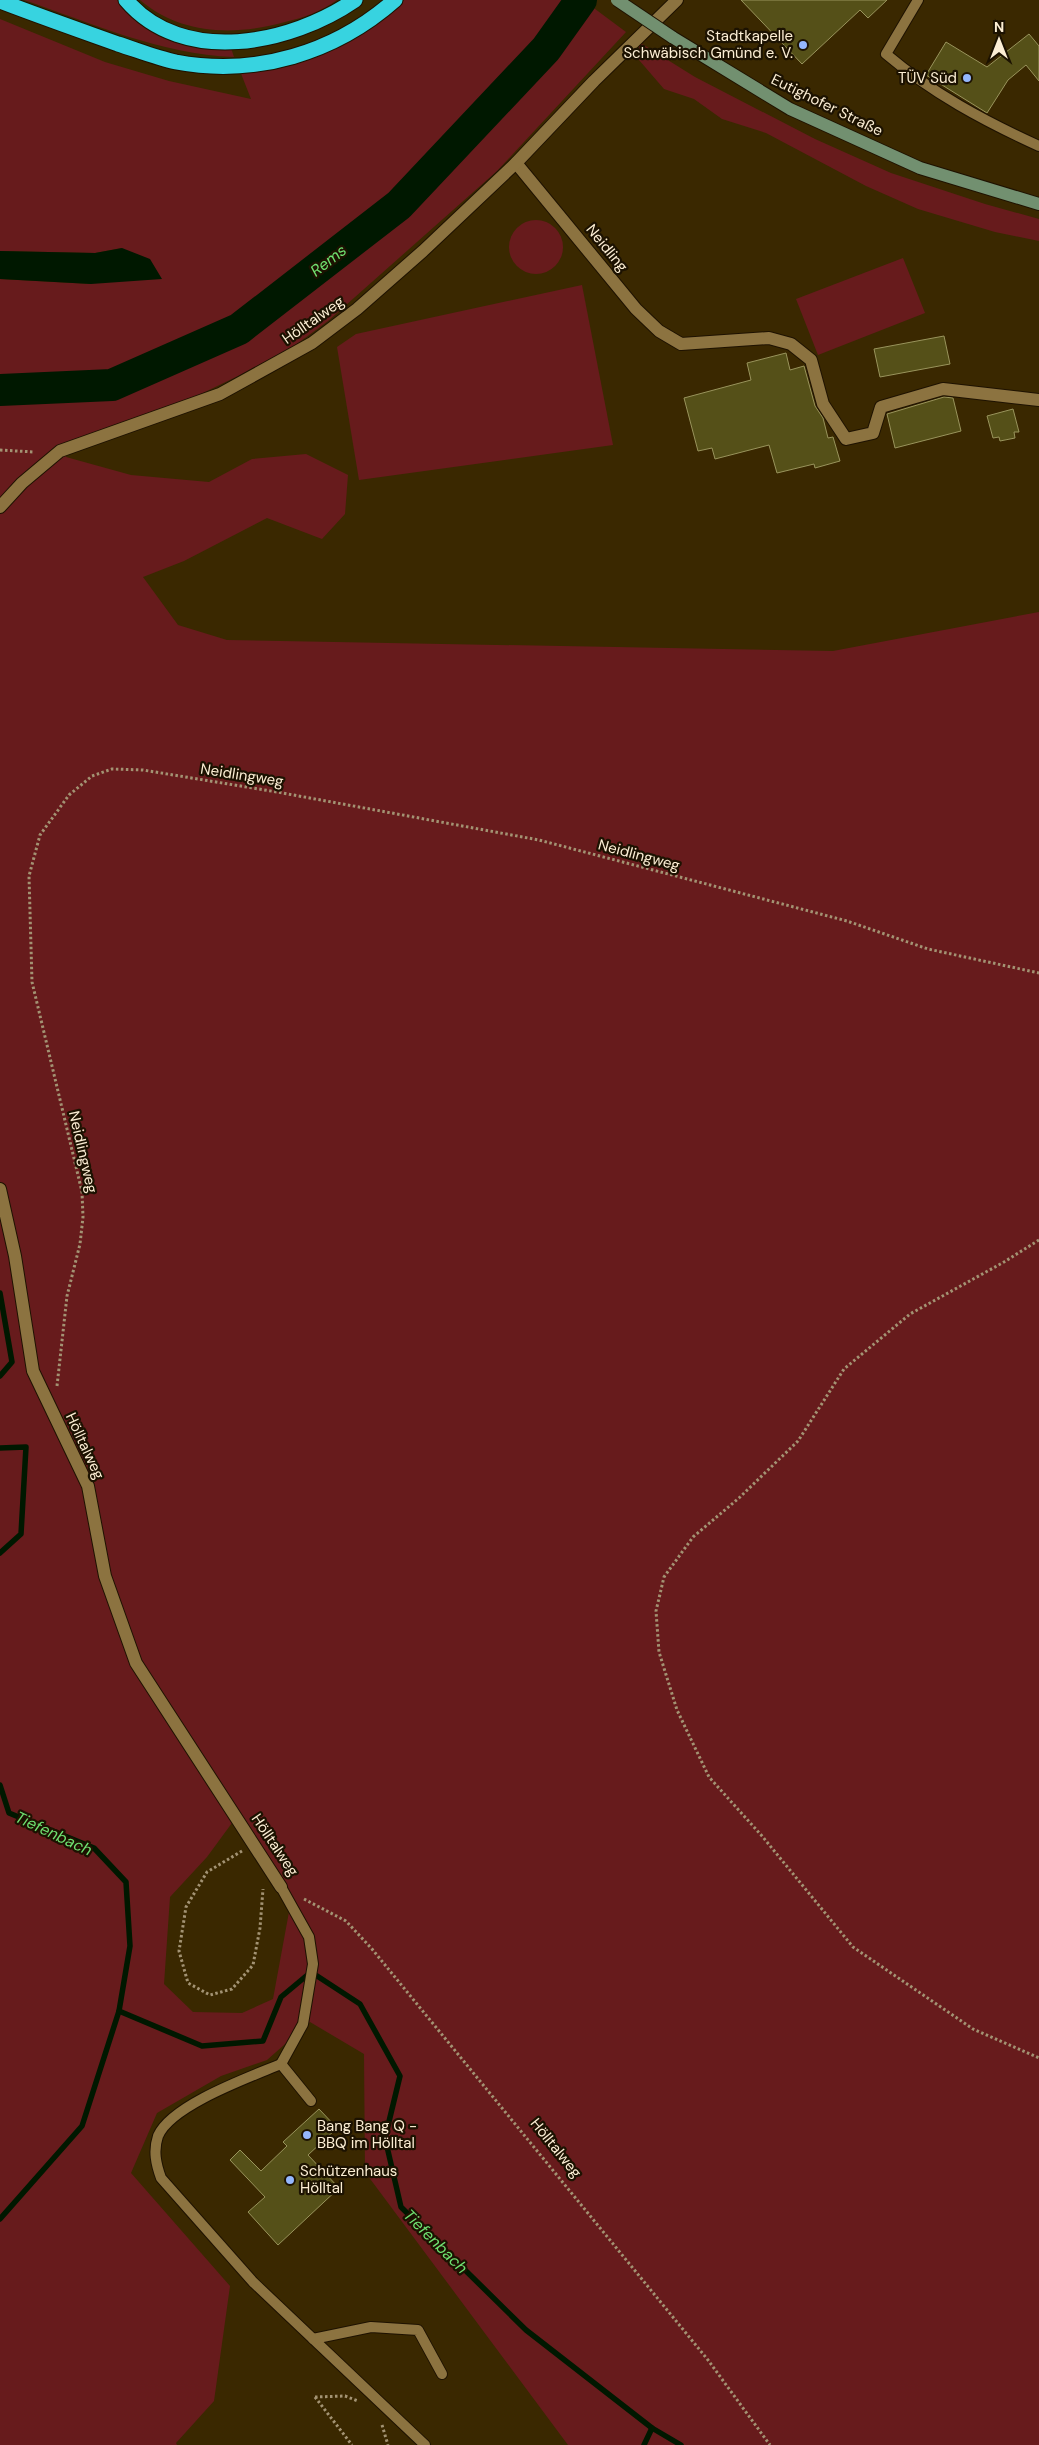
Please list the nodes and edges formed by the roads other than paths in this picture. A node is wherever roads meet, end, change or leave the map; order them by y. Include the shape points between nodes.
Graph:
1 (126, 0) edge
2 (355, 0) edge
3 (395, 0) edge
4 (617, 0) edge
5 (677, 0) edge
6 (918, 0) edge
7 (0, 2) edge
8 (1039, 146) edge
9 (516, 163) junction
10 (1039, 204) edge
11 (1039, 400) edge
12 (0, 507) edge
13 (0, 1189) edge
14 (281, 1887) joint
15 (281, 2064) junction
16 (311, 2101) dead end
17 (312, 2339) junction
18 (442, 2374) dead end
19 (425, 2445) edge

1 - 2 highway via 136,12 178,35 228,41 281,36 332,16
3 - 7 highway via 358,29 305,54 262,63 223,65 175,62
4 - 10 street, Eutighofer Straße, bridge via 799,113 920,168
5 - 9 street, Hölltalweg
6 - 8 lane via 886,54 916,80 984,120
9 - 11 street, Neidling via 636,309 659,331 681,344 769,338 791,344 811,360 823,404 846,439 873,433 881,407 943,389
9 - 12 street, Hölltalweg via 423,251 357,309 312,343 220,394 60,452 22,483
13 - 14 street, Hölltalweg via 15,1256 33,1371 88,1486 104,1576 136,1663
14 - 15 lane via 309,1937 312,1964 303,2024
15 - 16 lane
15 - 17 lane via 202,2099 183,2111 158,2136 156,2163 161,2178 253,2282
17 - 18 lane via 371,2326 418,2330
17 - 19 lane

